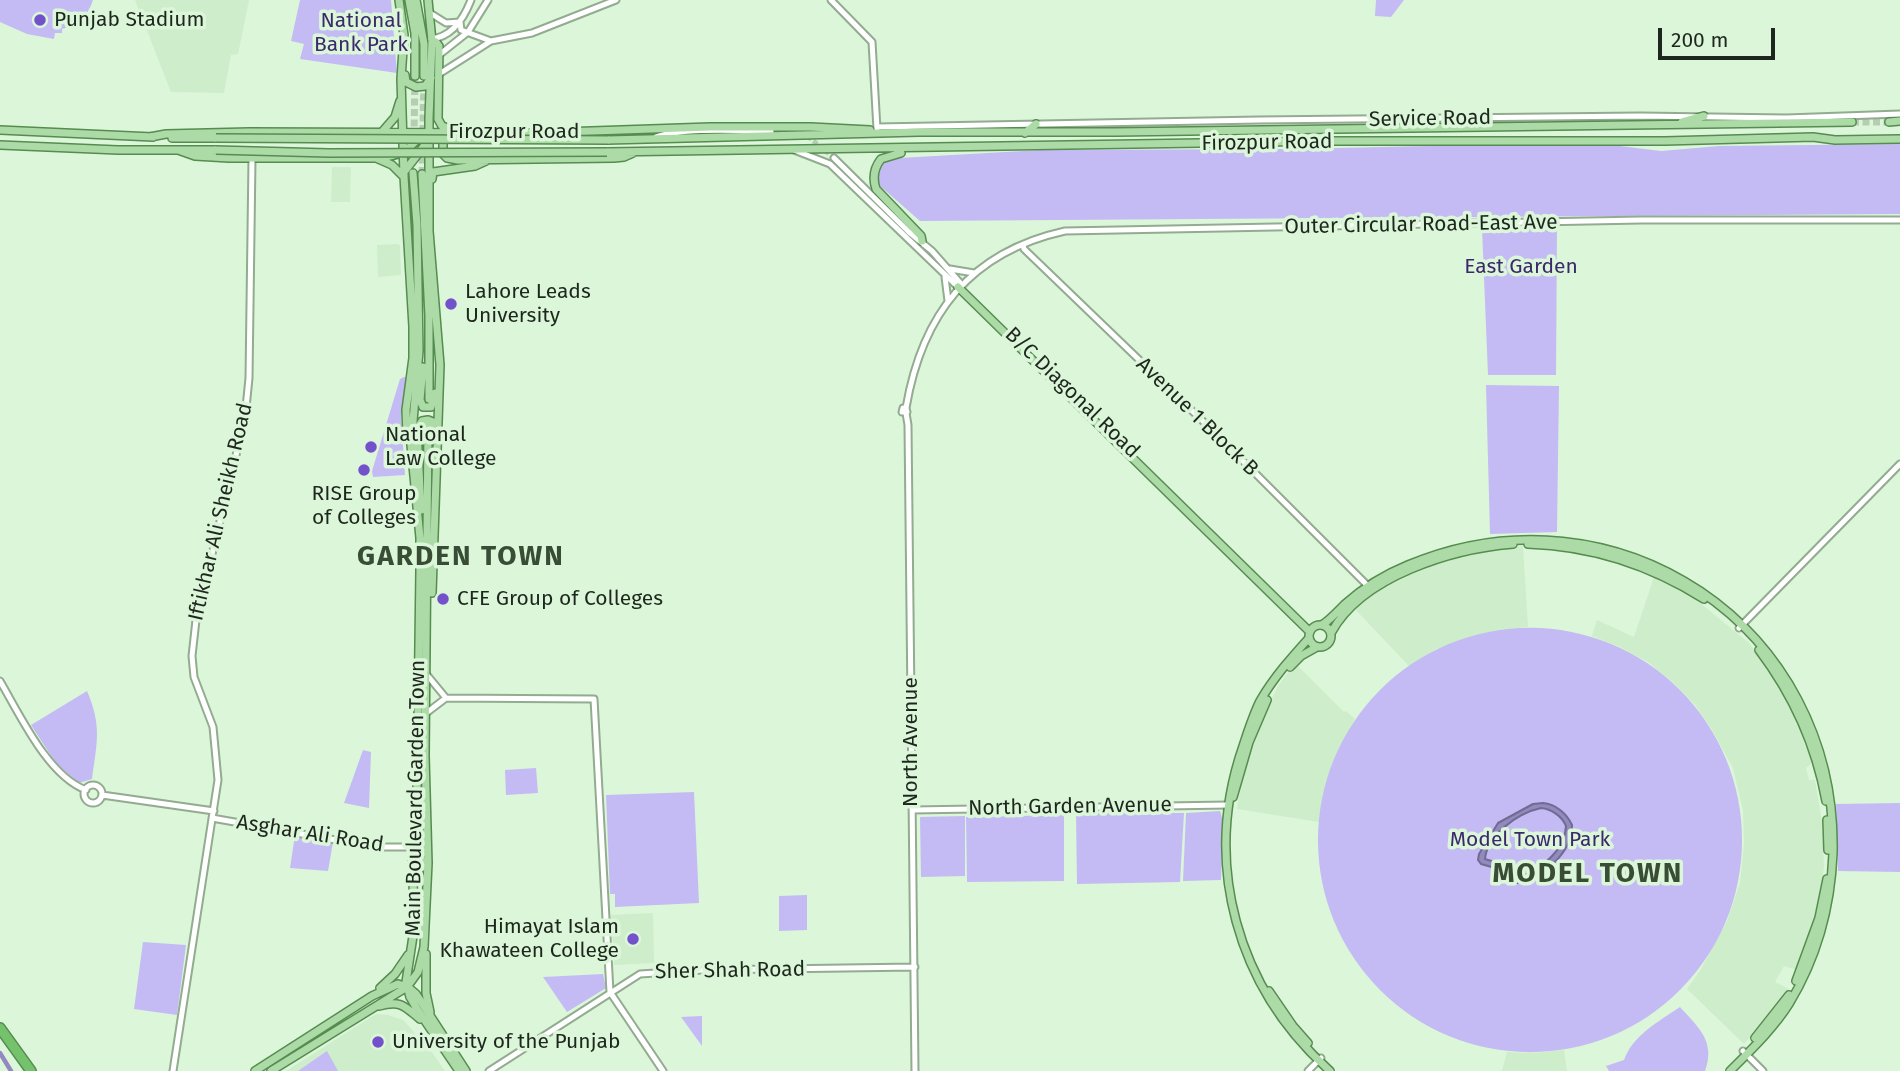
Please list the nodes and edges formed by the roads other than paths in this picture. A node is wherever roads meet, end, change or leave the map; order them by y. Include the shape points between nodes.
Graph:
1 (399, 0) edge
2 (409, 0) edge
3 (416, 0) edge
4 (428, 0) edge
5 (471, 0) edge
6 (488, 0) edge
7 (616, 0) edge
8 (831, 0) edge
9 (429, 13) junction
10 (460, 22) junction
11 (468, 32) junction
12 (431, 40) junction
13 (491, 41) junction
14 (439, 57) junction
15 (403, 60) junction
16 (453, 63) junction
17 (427, 76) junction
18 (402, 94) junction
19 (1900, 114) edge
20 (1704, 116) junction
21 (403, 117) junction
22 (429, 118) junction
23 (1889, 121) tunnel mouth
24 (1900, 121) edge
25 (1852, 122) tunnel mouth
26 (1036, 124) junction
27 (1671, 125) junction
28 (0, 130) edge
29 (877, 130) junction
30 (771, 131) tunnel mouth
31 (381, 132) junction
32 (404, 132) junction
33 (469, 132) junction
34 (1024, 133) junction
35 (654, 134) junction
36 (427, 135) junction
37 (150, 137) junction
38 (1900, 139) edge
39 (0, 145) edge
40 (413, 146) junction
41 (922, 148) junction
42 (792, 149) junction
43 (178, 150) junction
44 (404, 151) junction
45 (634, 153) junction
46 (418, 155) junction
47 (376, 158) junction
48 (834, 158) tunnel mouth
49 (252, 159) junction
50 (486, 160) junction
51 (426, 173) junction
52 (407, 174) junction
53 (429, 212) junction
54 (1900, 220) edge
55 (922, 241) junction
56 (1023, 245) junction
57 (950, 269) junction
58 (974, 273) junction
59 (945, 275) junction
60 (433, 277) junction
61 (418, 279) junction
62 (960, 286) junction
63 (948, 301) junction
64 (429, 398) dead end
65 (428, 427) dead end
66 (411, 445) junction
67 (1900, 464) edge
68 (435, 513) junction
69 (420, 538) junction
70 (1371, 588) junction
71 (428, 620) junction
72 (1322, 625) junction
73 (1740, 627) junction
74 (1311, 633) junction
75 (1331, 633) junction
76 (1317, 647) junction
77 (426, 676) junction
78 (0, 681) edge
79 (446, 698) junction
80 (425, 714) junction
81 (86, 790) junction
82 (102, 795) junction
83 (1228, 805) junction
84 (416, 809) junction
85 (426, 809) junction
86 (912, 810) junction
87 (213, 814) junction
88 (407, 848) dead end
89 (414, 944) junction
90 (424, 947) junction
91 (915, 967) junction
92 (407, 987) junction
93 (610, 992) junction
94 (372, 996) junction
95 (375, 1006) junction
96 (429, 1021) junction
97 (0, 1028) edge
98 (0, 1034) edge
99 (1745, 1053) junction
100 (1320, 1059) junction
101 (24, 1071) edge
102 (31, 1071) edge
103 (173, 1071) edge
104 (255, 1071) edge
105 (271, 1071) edge
106 (458, 1071) edge
107 (466, 1071) edge
108 (489, 1071) edge
109 (663, 1071) edge
110 (915, 1071) edge
111 (1308, 1071) edge
112 (1330, 1071) edge
113 (1336, 1071) edge
114 (1723, 1071) edge
115 (1730, 1071) edge
116 (1763, 1071) edge

1 - 15 main road, Main Boulevard Garden Town
2 - 17 main road
3 - 17 main road
4 - 9 main road
5 - 10 street
6 - 11 street
7 - 13 street via 532,33
8 - 29 street via 872,42
9 - 10 street via 440,21
9 - 12 main road
10 - 11 street via 461,30
10 - 12 street
11 - 13 street
11 - 14 street
12 - 14 main road via 438,43
12 - 17 main road
13 - 16 street
14 - 16 street
14 - 17 main road
15 - 17 main road via 406,82 412,86 425,86
15 - 18 main road, Main Boulevard Garden Town
16 - 17 street
17 - 22 main road
17 - 33 main road via 440,124
18 - 21 main road, Main Boulevard Garden Town
18 - 31 main road via 395,117
19 - 20 street, Service Road
20 - 26 street, Service Road
20 - 27 main road
21 - 22 main road via 415,128
21 - 32 main road, Main Boulevard Garden Town
22 - 36 main road
23 - 24 main road
25 - 27 main road, Firozpur Road
26 - 29 street, Service Road
26 - 34 main road
27 - 34 main road, Firozpur Road
28 - 37 main road, Firozpur Road
29 - 34 main road, Firozpur Road
29 - 35 main road, Firozpur Road via 766,137
30 - 35 street
31 - 32 main road, Firozpur Road
31 - 37 main road, Firozpur Road
32 - 36 main road, Firozpur Road
32 - 40 main road
32 - 44 main road, Main Boulevard Garden Town
33 - 35 main road, Firozpur Road
33 - 36 main road, Firozpur Road
33 - 50 main road via 443,139 443,154 450,159
35 - 37 main road, Firozpur Road, bridge via 608,140
36 - 40 main road
36 - 46 main road
36 - 51 main road, Main Boulevard Garden Town
38 - 41 main road, Firozpur Road
39 - 43 main road
40 - 44 main road
40 - 46 main road
41 - 42 main road, Firozpur Road
41 - 55 main road via 881,159 873,174 876,189
42 - 45 main road, Firozpur Road
42 - 59 street via 830,164
43 - 45 main road, Firozpur Road, bridge
43 - 49 main road via 195,156
44 - 47 main road
44 - 52 main road, Main Boulevard Garden Town
45 - 50 main road, Firozpur Road via 614,158
46 - 51 main road
46 - 52 main road
47 - 49 main road
47 - 52 main road
48 - 55 street, B/C Diagonal Road
49 - 87 street, Iftikhar Ali Sheikh Road via 245,418 196,620 192,656 194,677 215,738 219,771
50 - 53 main road, Firozpur Road via 433,172
51 - 53 main road, Main Boulevard Garden Town
51 - 64 main road, Main Boulevard Garden Town
52 - 61 main road, Main Boulevard Garden Town
52 - 66 main road, Main Boulevard Garden Town via 413,358 406,410
53 - 60 main road, Main Boulevard Garden Town
54 - 56 street, Outer Circular Road-East Ave via 1074,231
55 - 57 street, B/C Diagonal Road
56 - 58 street, Outer Circular Road-East Ave
56 - 70 street, Avenue 1 Block B
57 - 58 street
57 - 62 street, B/C Diagonal Road
58 - 62 street, Outer Circular Road-East Ave
59 - 62 street
59 - 63 street
60 - 61 main road via 434,401 427,409 420,403 423,365
60 - 68 main road, Main Boulevard Garden Town via 440,365
61 - 66 main road, Main Boulevard Garden Town via 419,368
62 - 63 street, Outer Circular Road-East Ave
62 - 74 main road, B/C Diagonal Road
63 - 86 street, North Avenue via 922,349 906,410
65 - 71 main road, Main Boulevard Garden Town
66 - 69 main road, Main Boulevard Garden Town
67 - 73 street
68 - 69 main road via 434,424 425,420 417,429
68 - 71 main road, Main Boulevard Garden Town
69 - 84 main road, Main Boulevard Garden Town
70 - 72 main road
70 - 73 main road via 1409,565 1468,546 1521,539 1566,540 1659,568 1710,598
70 - 75 main road via 1344,612
71 - 77 main road, Main Boulevard Garden Town
72 - 74 main road
72 - 75 main road
73 - 99 main road via 1776,664 1803,709 1827,778 1833,834 1829,896 1811,960 1787,1007
74 - 76 main road, B/C Diagonal Road
74 - 83 main road via 1259,704 1238,758
75 - 76 main road via 1327,645
76 - 100 main road via 1293,663 1264,705 1236,784 1229,849 1239,917 1263,981
77 - 79 street
77 - 80 main road, Main Boulevard Garden Town
78 - 81 street via 65,779
79 - 80 street
79 - 93 street via 594,699
80 - 85 main road, Main Boulevard Garden Town
81 - 82 street via 97,786
81 - 82 street via 85,797 92,803
82 - 87 street, Asghar Ali Road
83 - 86 street, North Garden Avenue
83 - 100 main road via 1228,887 1242,940 1272,1005
84 - 85 main road via 417,865 421,868
84 - 89 main road, Main Boulevard Garden Town
85 - 90 main road, Main Boulevard Garden Town
86 - 91 street, North Avenue
87 - 88 street, Asghar Ali Road via 375,847
87 - 103 street, Iftikhar Ali Sheikh Road
89 - 92 main road, Main Boulevard Garden Town
89 - 94 main road via 400,968
90 - 92 main road, Main Boulevard Garden Town via 418,972
90 - 96 main road
91 - 93 street, Sher Shah Road via 664,971 640,974
91 - 110 street, North Avenue
92 - 94 main road via 393,985
92 - 95 main road
92 - 96 main road via 416,994
93 - 108 street, Sher Shah Road
93 - 109 street
94 - 104 main road
95 - 96 main road via 399,1003
95 - 105 main road
96 - 106 main road
96 - 107 main road
97 - 102 highway
98 - 101 highway
99 - 114 main road
99 - 115 main road
99 - 116 street
100 - 111 street
100 - 112 main road
100 - 113 main road

